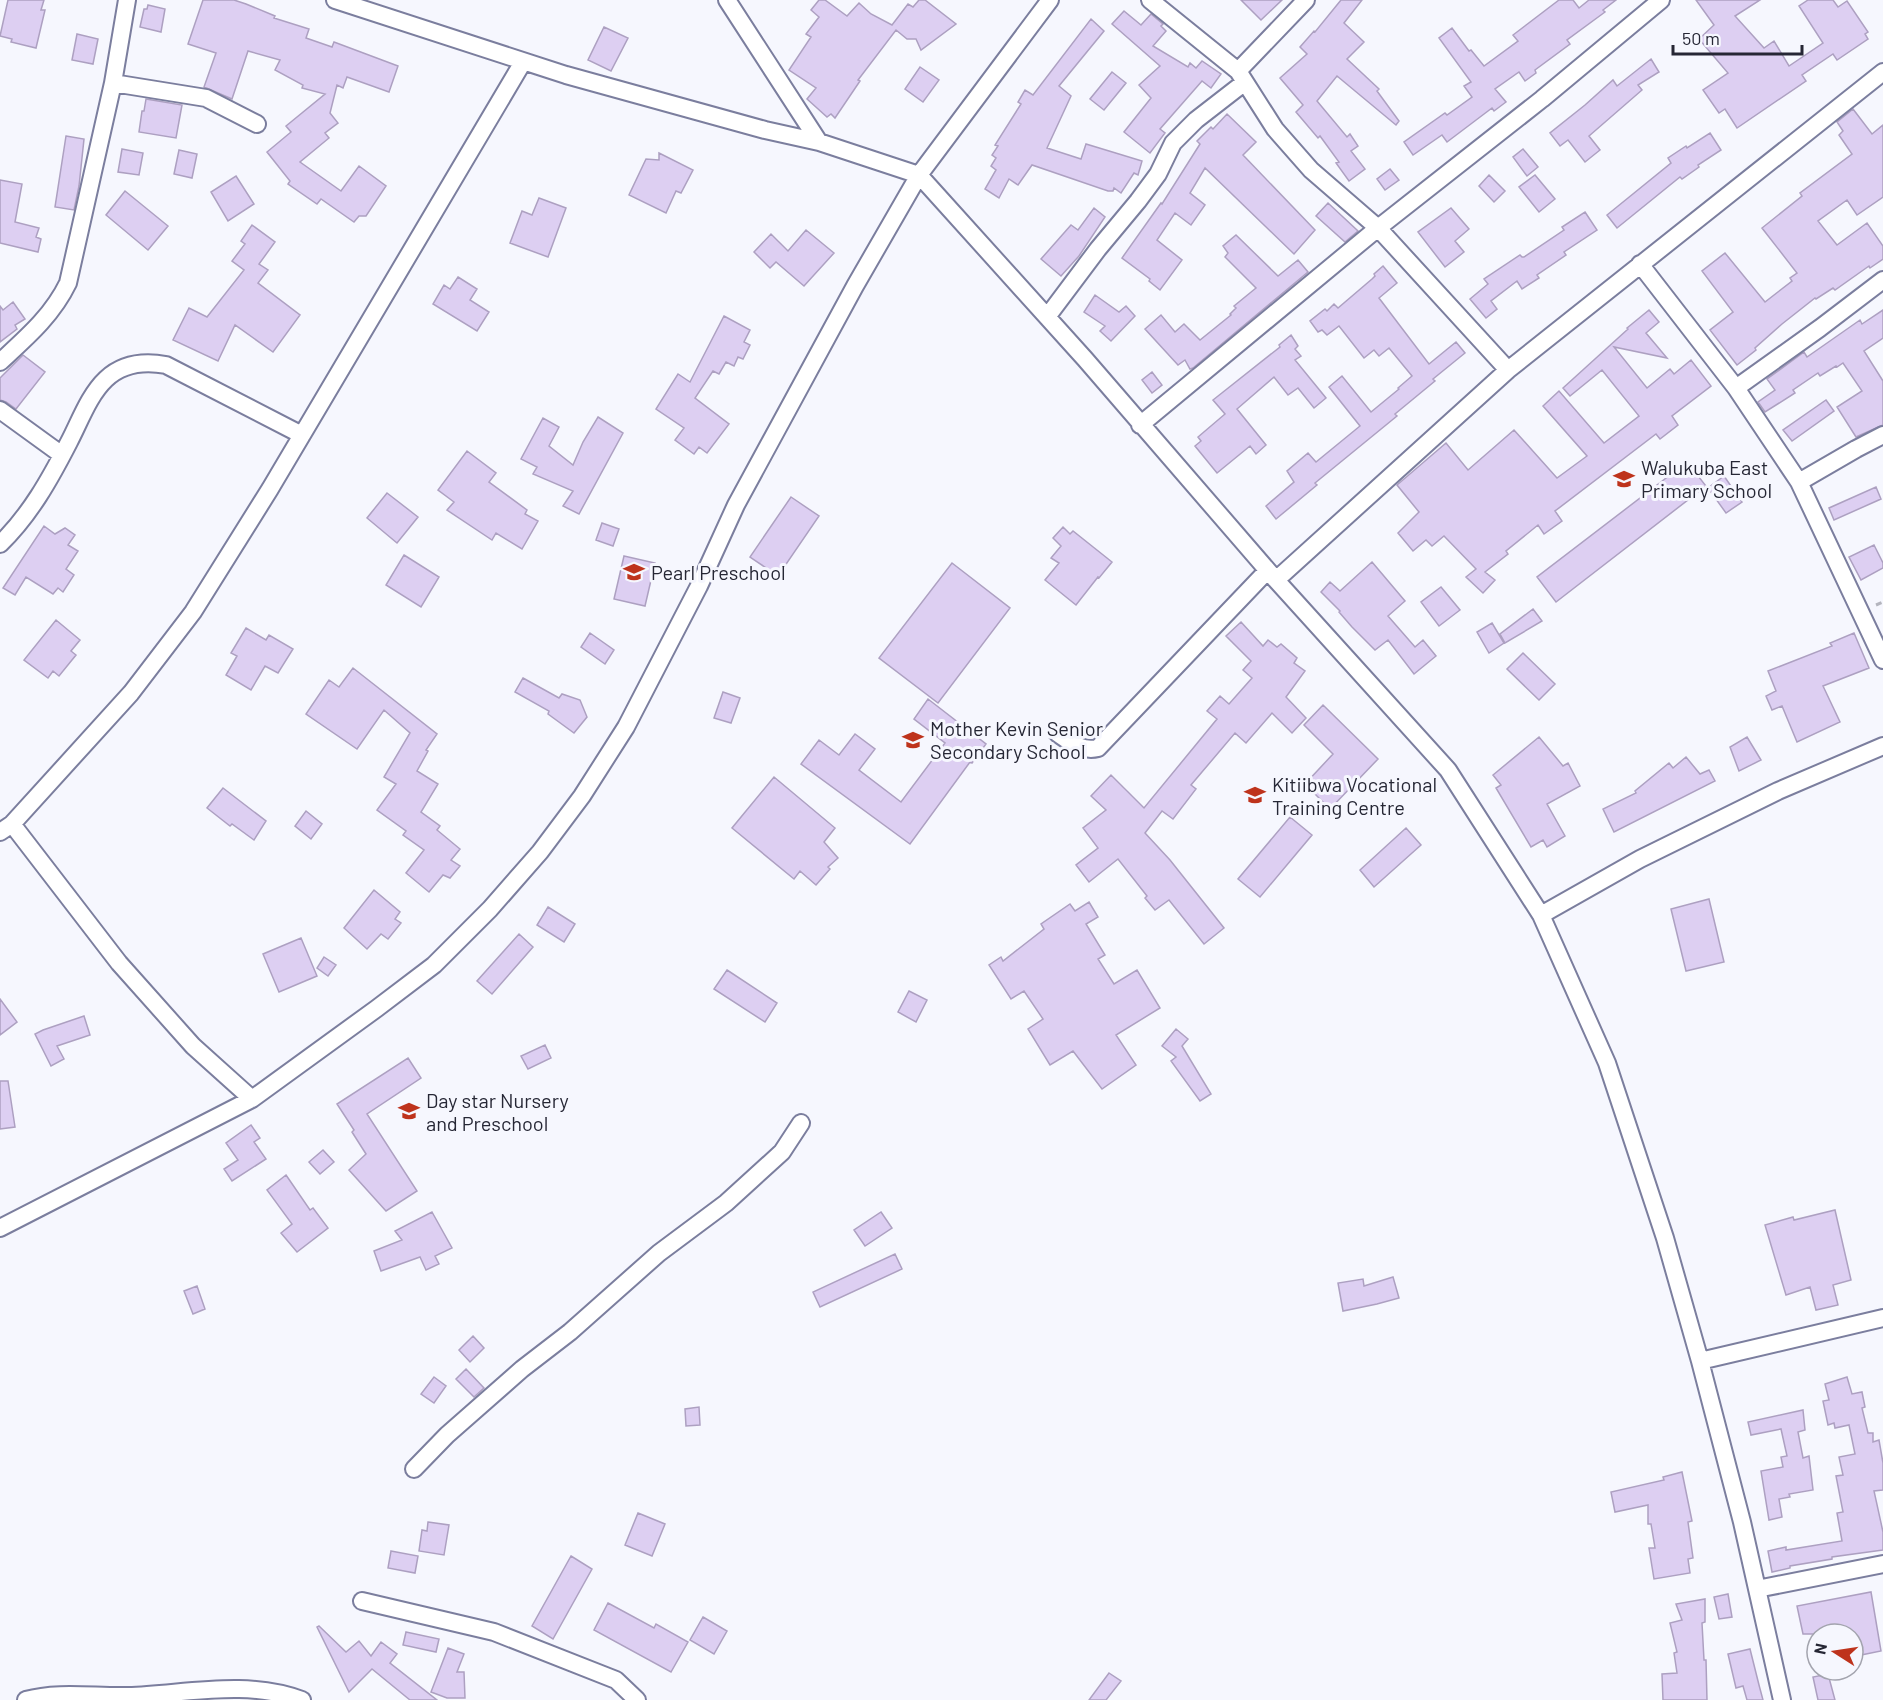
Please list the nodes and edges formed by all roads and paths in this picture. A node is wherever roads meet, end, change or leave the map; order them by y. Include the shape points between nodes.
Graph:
1 (127, 0) edge
2 (335, 0) edge
3 (727, 0) edge
4 (1050, 0) edge
5 (1150, 0) edge
6 (1306, 0) edge
7 (1661, 0) edge
8 (523, 62) junction
9 (1883, 72) edge
10 (1242, 76) junction
11 (113, 82) junction
12 (257, 124) dead end
13 (819, 142) junction
14 (920, 175) junction
15 (1378, 228) junction
16 (1640, 264) junction
17 (1883, 280) edge
18 (1047, 317) junction
19 (0, 362) edge
20 (1508, 370) junction
21 (1736, 388) junction
22 (0, 410) edge
23 (1140, 425) junction
24 (302, 435) junction
25 (1883, 435) edge
26 (62, 455) junction
27 (1799, 482) junction
28 (0, 544) edge
29 (1271, 576) junction
30 (1883, 660) edge
31 (1057, 734) dead end
32 (1883, 746) edge
33 (6, 828) edge
34 (1541, 915) junction
35 (252, 1099) junction
36 (801, 1123) dead end
37 (0, 1228) edge
38 (1883, 1318) edge
39 (1700, 1361) junction
40 (414, 1469) dead end
41 (1883, 1564) edge
42 (1757, 1589) junction
43 (362, 1601) dead end
44 (22, 1700) edge
45 (302, 1700) edge
46 (637, 1700) edge
47 (1782, 1700) edge

1 - 11 street
2 - 8 street
3 - 13 street
4 - 14 street
5 - 10 street
6 - 10 street
7 - 15 street
8 - 13 street via 636,96
8 - 24 street
9 - 16 street
10 - 15 street via 1275,129 1311,171
10 - 18 street via 1173,143 1158,174
11 - 12 street via 206,98
11 - 19 street via 68,283 59,302
13 - 14 street
14 - 18 street
14 - 35 street via 752,476 626,727 582,796 533,860 434,965
15 - 20 street
15 - 23 street
16 - 20 street
16 - 21 street
17 - 21 street
18 - 23 street
20 - 29 street
21 - 27 street
22 - 26 street
23 - 29 street
24 - 26 street via 166,365 150,362 132,364 107,378 94,392
24 - 33 street via 194,612 131,693
25 - 27 street
26 - 28 street via 36,501
27 - 30 street
29 - 31 street via 1098,748 1082,748
29 - 34 street via 1448,770
32 - 34 street via 1778,791 1640,859
33 - 35 street via 194,1046
34 - 39 street via 1607,1063 1665,1238
35 - 37 street
36 - 40 street via 782,1152 726,1203 659,1253 522,1369
38 - 39 street
39 - 42 street
41 - 42 street
42 - 47 street
43 - 46 street via 494,1632 616,1680
44 - 45 street via 249,1689

